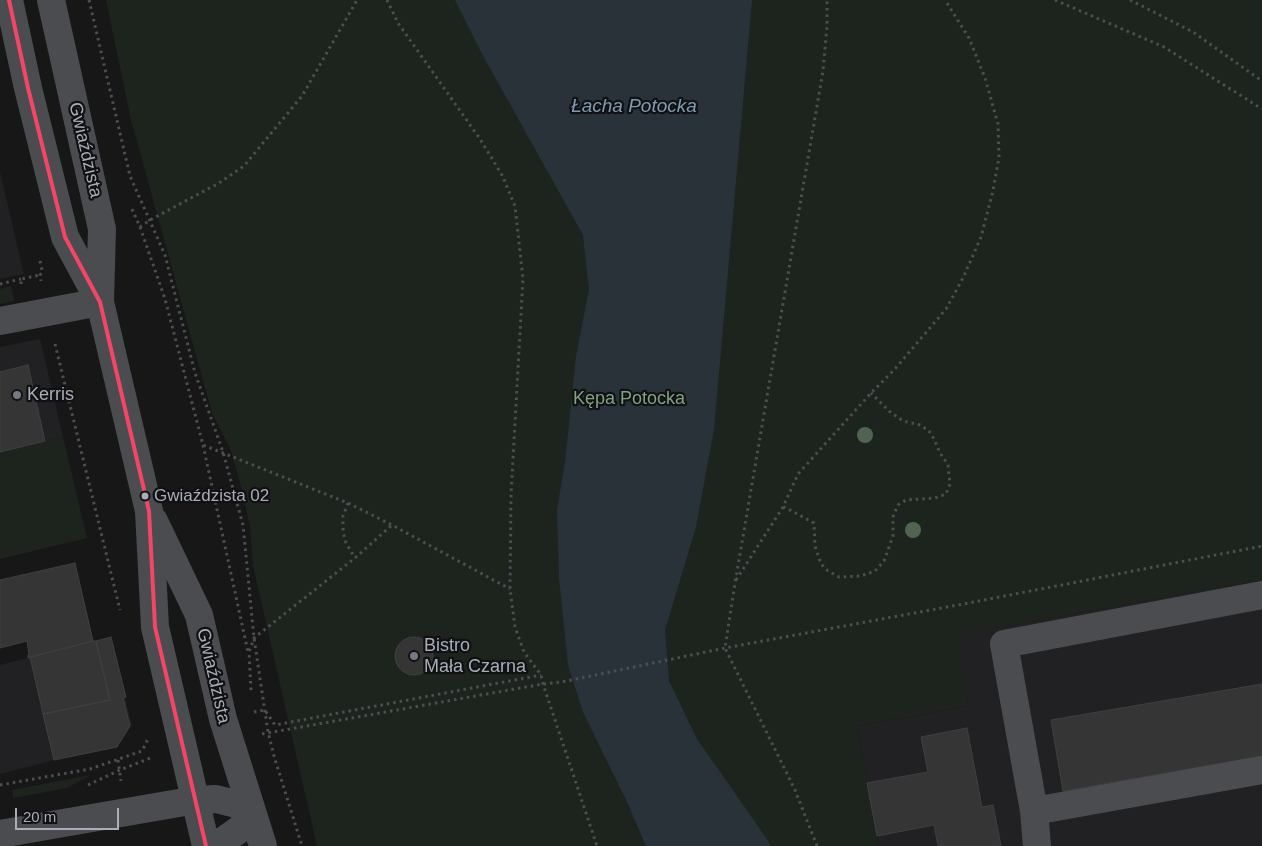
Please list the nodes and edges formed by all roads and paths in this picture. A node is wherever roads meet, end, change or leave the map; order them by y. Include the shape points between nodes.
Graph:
1 (9, 0) edge
2 (51, 0) edge
3 (89, 0) edge
4 (357, 0) edge
5 (387, 0) edge
6 (827, 0) edge
7 (945, 0) edge
8 (1055, 0) edge
9 (1130, 0) edge
10 (1262, 81) edge
11 (1262, 109) edge
12 (150, 220) junction
13 (140, 227) dead end
14 (20, 280) dead end
15 (0, 284) edge
16 (100, 302) junction
17 (0, 321) edge
18 (55, 346) dead end
19 (871, 393) junction
20 (203, 445) junction
21 (223, 452) junction
22 (348, 503) junction
23 (783, 508) junction
24 (149, 511) junction
25 (392, 525) junction
26 (1262, 546) edge
27 (355, 558) junction
28 (734, 583) junction
29 (510, 589) junction
30 (1262, 595) edge
31 (122, 615) dead end
32 (254, 638) junction
33 (725, 648) junction
34 (248, 652) junction
35 (541, 675) junction
36 (543, 684) junction
37 (251, 693) dead end
38 (265, 710) junction
39 (253, 712) dead end
40 (268, 732) junction
41 (258, 735) dead end
42 (150, 736) dead end
43 (153, 757) dead end
44 (118, 760) junction
45 (120, 770) junction
46 (1262, 770) edge
47 (0, 785) edge
48 (88, 785) dead end
49 (122, 786) dead end
50 (196, 800) junction
51 (1034, 811) junction
52 (252, 812) junction
53 (0, 834) edge
54 (206, 846) edge
55 (210, 846) edge
56 (263, 846) edge
57 (302, 846) edge
58 (597, 846) edge
59 (817, 846) edge
60 (1037, 846) edge

1 - 16 street, Gwiaździsta via 65,236
2 - 16 street, Gwiaździsta via 102,229
3 - 12 path via 130,176
4 - 12 path via 302,96 244,166
5 - 29 path via 398,23 480,139 502,175 515,206 523,279 511,495
6 - 28 path via 823,71
7 - 19 path via 968,38 985,78 998,124 999,157 993,191 982,237 946,309
8 - 11 path via 1164,47
9 - 10 path via 1193,32
12 - 21 path via 165,255 195,373
13 - 20 path via 165,299
14 - 15 path
16 - 17 street
16 - 24 street, Gwiaździsta
18 - 31 path
19 - 23 path via 798,474
19 - 23 path via 903,421 929,431 948,465 950,484 946,494 906,500 898,505 893,517 893,536 884,561 875,571 861,576 839,577 828,571 821,564 815,546 814,523
20 - 21 path
20 - 34 path
21 - 22 path
21 - 32 path via 244,525
22 - 25 path
22 - 27 path via 343,516 343,532
23 - 28 path
24 - 50 street, Gwiaździsta via 154,627
24 - 52 street, Gwiaździsta via 199,615 223,719
25 - 27 path
25 - 29 path
26 - 33 path
27 - 32 path
28 - 33 path
29 - 35 path via 515,627 524,652
30 - 51 street via 1004,644
32 - 34 path
32 - 38 path
33 - 36 path
33 - 59 path via 795,790
34 - 37 path
35 - 36 path
35 - 38 path via 275,724
36 - 40 path
36 - 58 path
38 - 39 path
38 - 40 path
40 - 41 path
40 - 57 path
42 - 44 path via 142,751
43 - 45 path
44 - 45 path
44 - 47 path via 90,769
45 - 48 path
45 - 49 path
46 - 51 street
50 - 52 street via 216,799
50 - 53 street
50 - 54 street, Gwiaździsta
51 - 60 street
52 - 55 street via 240,830
52 - 56 street, Gwiaździsta

